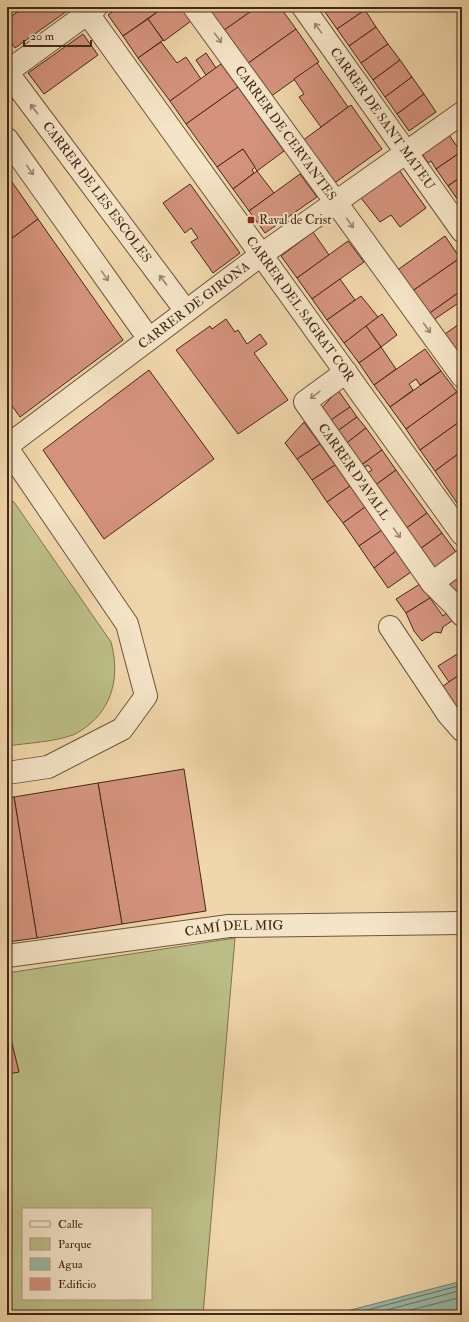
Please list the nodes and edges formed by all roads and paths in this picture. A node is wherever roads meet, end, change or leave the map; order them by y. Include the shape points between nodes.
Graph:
1 (194, 7) edge
2 (303, 7) edge
3 (89, 9) edge
4 (7, 72) edge
5 (462, 113) edge
6 (7, 139) edge
7 (407, 152) junction
8 (335, 202) junction
9 (462, 231) edge
10 (261, 255) junction
11 (186, 311) junction
12 (149, 339) junction
13 (346, 372) junction
14 (462, 376) edge
15 (7, 447) edge
16 (461, 530) edge
17 (462, 561) edge
18 (432, 582) junction
19 (462, 615) edge
20 (390, 627) dead end
21 (462, 730) edge
22 (7, 774) edge
23 (462, 923) edge
24 (7, 956) edge

1 -> 8 street, CARRER DE CERVANTES
7 -> 2 street, CARRER DE SANT MATEU
3 - 4 street
3 - 10 street, CARRER DEL SAGRAT COR
11 -> 4 street, CARRER DE LES ESCOLES
5 - 7 street, CARRER DE GIRONA
6 -> 12 street
7 - 8 street, CARRER DE GIRONA
7 - 9 street, CARRER DE SANT MATEU
8 - 10 street, CARRER DE GIRONA
8 -> 14 street, CARRER DE CERVANTES
10 - 11 street, CARRER DE GIRONA
10 - 13 street, CARRER DEL SAGRAT COR
11 - 12 street, CARRER DE GIRONA
12 - 15 street, CARRER DE GIRONA
13 - 16 street, CARRER DEL SAGRAT COR
13 -> 18 street, CARRER D'AVALL via 305,402
15 - 22 street via 127,624 146,696 122,729 48,767
17 - 18 street
18 - 19 street, CARRER D'AVALL
20 - 21 street via 448,714
23 - 24 street, CAMÍ DEL MIG via 229,926

